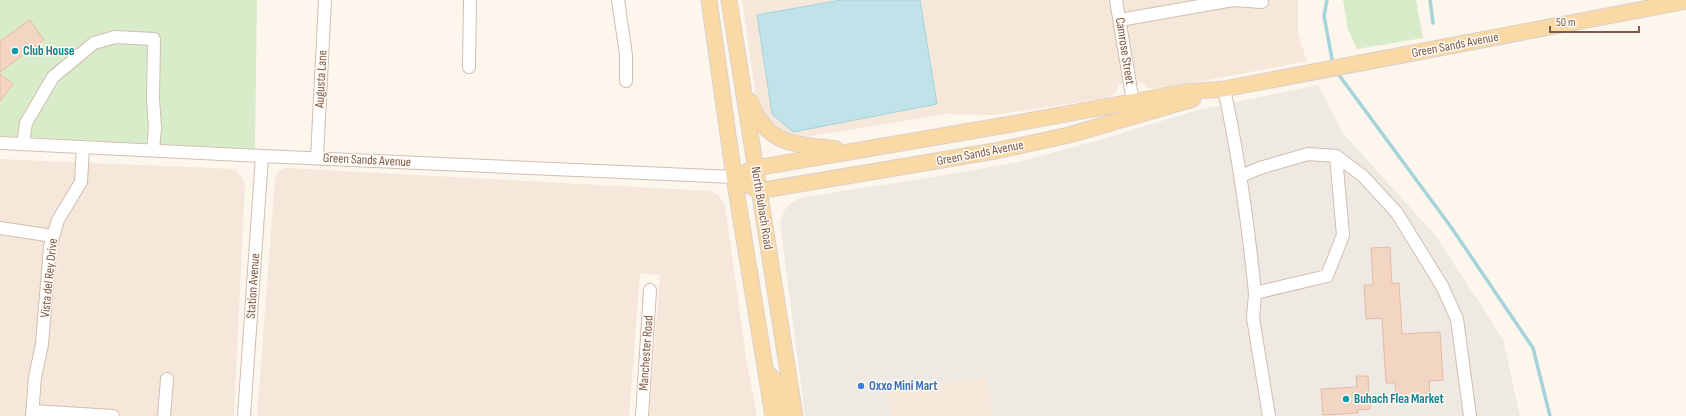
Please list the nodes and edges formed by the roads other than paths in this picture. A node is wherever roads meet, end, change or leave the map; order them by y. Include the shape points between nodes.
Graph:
1 (325, 0) edge
2 (470, 0) edge
3 (618, 0) edge
4 (709, 0) edge
5 (729, 0) edge
6 (1116, 0) edge
7 (1262, 2) dead end
8 (1686, 2) edge
9 (1120, 20) junction
10 (469, 68) dead end
11 (740, 75) junction
12 (626, 81) dead end
13 (1224, 89) junction
14 (1133, 102) junction
15 (0, 143) edge
16 (23, 144) junction
17 (84, 147) junction
18 (153, 150) junction
19 (851, 150) junction
20 (262, 156) junction
21 (1336, 156) junction
22 (317, 158) junction
23 (755, 168) junction
24 (1241, 176) junction
25 (734, 177) junction
26 (759, 191) junction
27 (0, 228) edge
28 (53, 236) junction
29 (650, 290) dead end
30 (1254, 293) junction
31 (764, 368) junction
32 (167, 379) dead end
33 (32, 413) edge
34 (113, 416) edge
35 (164, 416) edge
36 (244, 416) edge
37 (642, 416) edge
38 (773, 416) edge
39 (785, 416) edge
40 (794, 416) edge
41 (1269, 416) edge
42 (1470, 416) edge

1 - 22 street, Augusta Lane
2 - 10 street
3 - 12 street via 626,55
4 - 25 main road, North Buhach Road
5 - 11 main road, North Buhach Road
6 - 9 street, Camrose Street
7 - 9 street via 1233,0
8 - 13 main road, Green Sands Avenue
9 - 14 street, Camrose Street
11 - 19 main road via 759,122 776,138 792,143
11 - 23 main road, North Buhach Road
13 - 14 main road, Green Sands Avenue via 1186,92
13 - 24 street
13 - 26 main road, Green Sands Avenue via 1069,135 995,151
14 - 19 main road, Green Sands Avenue
15 - 16 street, Green Sands Avenue
16 - 17 street, Green Sands Avenue
16 - 18 street via 26,123 52,77 94,42 115,37 154,40
17 - 18 street, Green Sands Avenue
17 - 28 street, Vista del Rey Drive via 81,182 65,206
18 - 20 street, Green Sands Avenue
19 - 23 main road, Green Sands Avenue
20 - 22 street, Green Sands Avenue
20 - 36 street, Station Avenue
21 - 24 street via 1308,154
21 - 30 street via 1343,236 1327,276
21 - 42 street via 1363,176 1397,213 1442,286 1457,319
22 - 25 street, Green Sands Avenue
23 - 25 main road, Green Sands Avenue
23 - 26 main road, North Buhach Road
24 - 30 street via 1250,237
25 - 26 main road, Green Sands Avenue
25 - 31 main road, North Buhach Road
26 - 40 main road, North Buhach Road
27 - 28 street
28 - 33 street, Vista del Rey Drive
29 - 37 street, Manchester Road
30 - 41 street via 1253,318
31 - 38 main road, North Buhach Road
31 - 39 main road via 776,382
32 - 35 street
33 - 34 street

